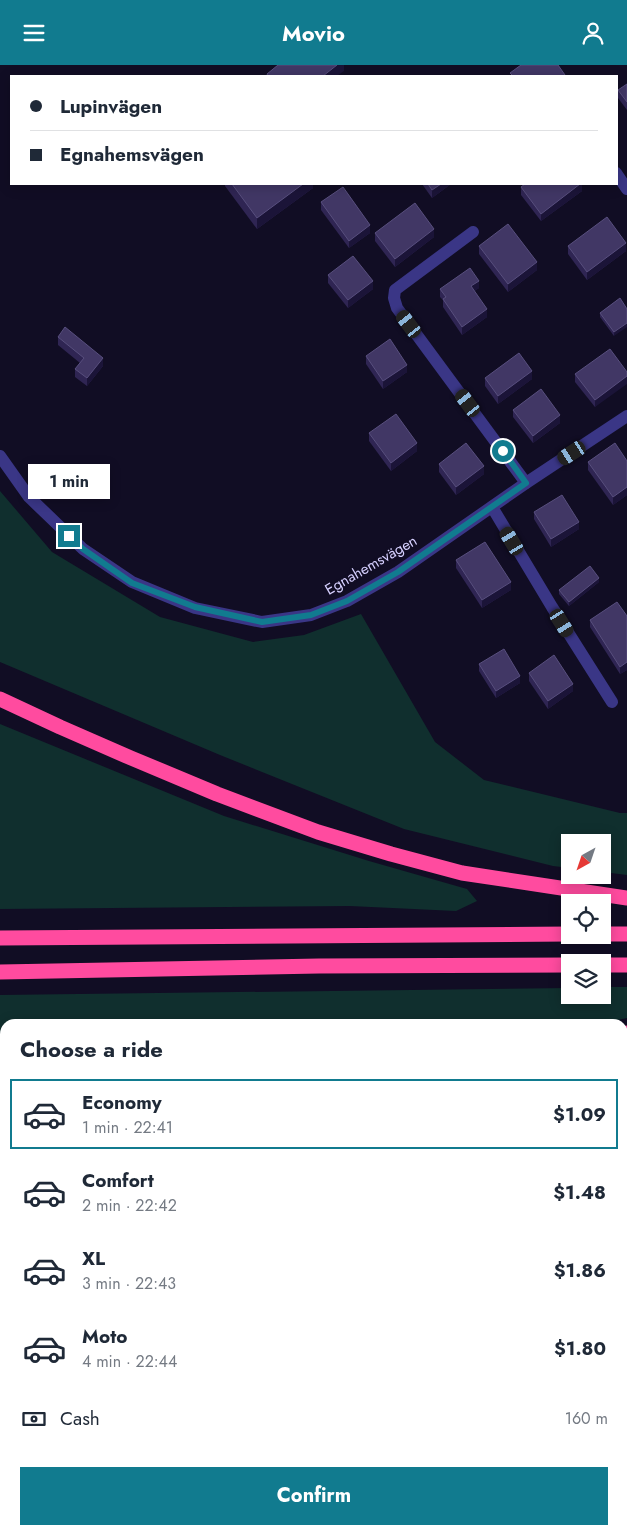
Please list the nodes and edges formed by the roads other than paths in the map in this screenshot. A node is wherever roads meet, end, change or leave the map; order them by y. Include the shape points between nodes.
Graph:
1 (618, 176) edge
2 (627, 189) edge
3 (472, 232) dead end
4 (627, 416) edge
5 (0, 456) edge
6 (526, 483) junction
7 (492, 507) junction
8 (0, 699) edge
9 (612, 702) dead end
10 (627, 898) edge
11 (561, 934) edge
12 (611, 934) edge
13 (627, 934) edge
14 (0, 938) edge
15 (561, 965) edge
16 (611, 965) edge
17 (627, 965) edge
18 (0, 972) edge

1 - 2 street
3 - 6 street via 395,290 394,298 397,308
4 - 6 street, Egnahemsvägen
5 - 7 street, Egnahemsvägen via 29,497 83,549 132,583 195,607 262,622 311,615 347,601 398,572
6 - 7 street, Egnahemsvägen
7 - 9 street
8 - 10 highway via 217,794 318,832 462,873
11 - 14 highway
12 - 13 highway
15 - 18 highway
16 - 17 highway

